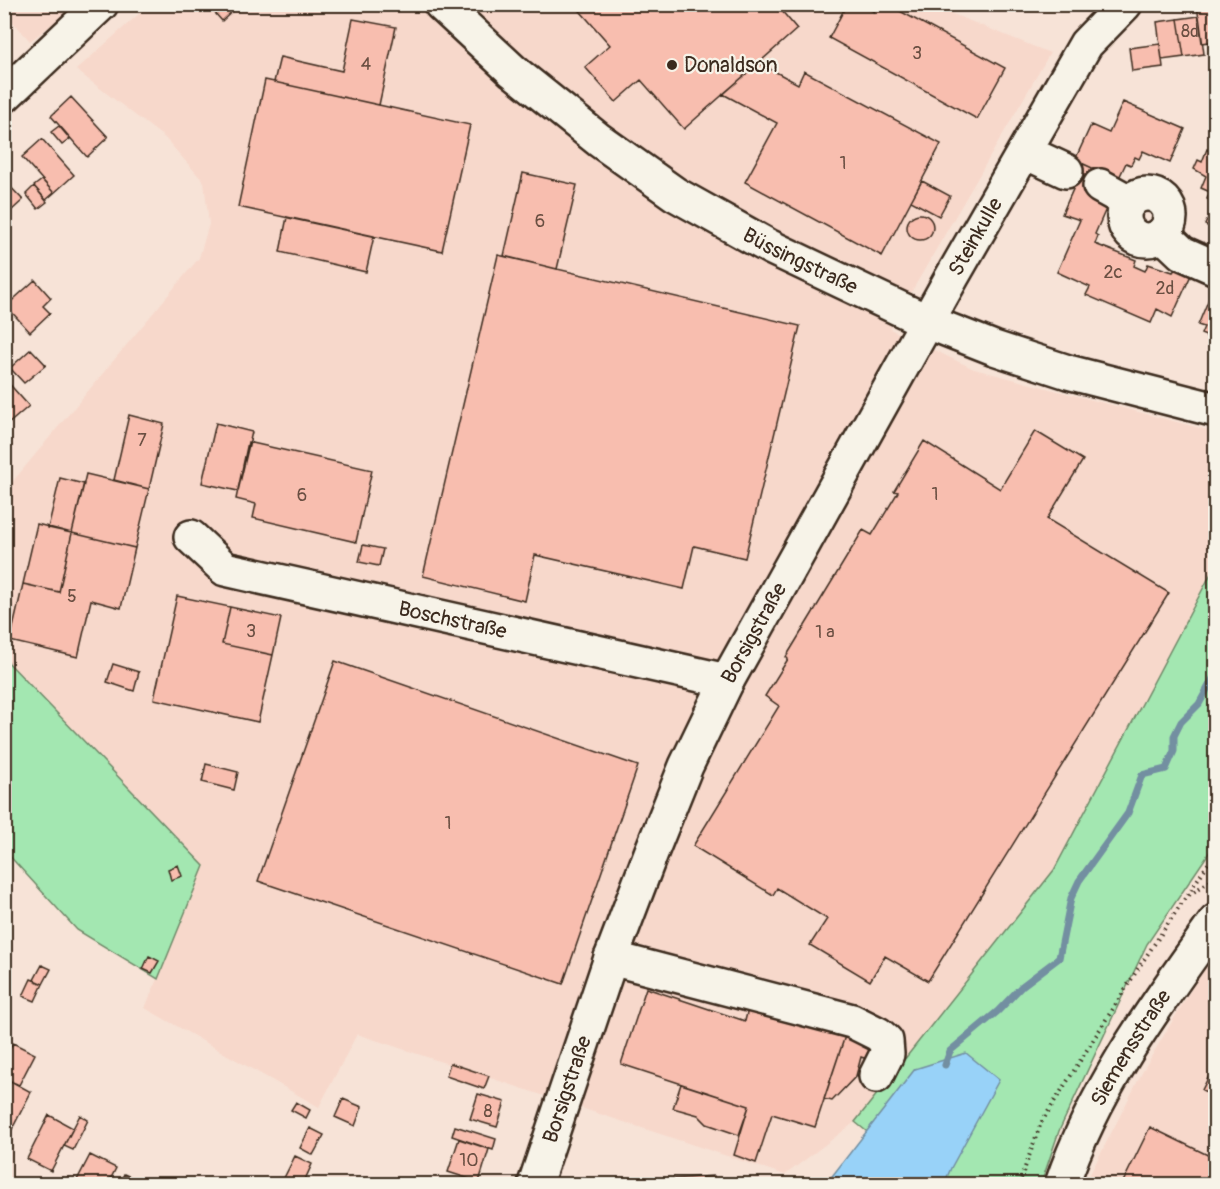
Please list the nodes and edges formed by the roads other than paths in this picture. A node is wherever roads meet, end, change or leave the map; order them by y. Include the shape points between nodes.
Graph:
1 (101, 4) edge
2 (441, 4) edge
3 (1125, 4) edge
4 (4, 96) edge
5 (1025, 152) junction
6 (1066, 171) dead end
7 (1100, 186) dead end
8 (1215, 268) edge
9 (928, 322) junction
10 (1215, 410) edge
11 (191, 537) dead end
12 (727, 681) junction
13 (1215, 921) edge
14 (611, 958) junction
15 (876, 1076) dead end
16 (535, 1185) edge
17 (1062, 1185) edge

1 - 4 street
2 - 9 street, Büssingstraße via 547,99 675,194 770,247
3 - 5 street, Steinkulle via 1086,44
5 - 6 street
5 - 9 street, Steinkulle
7 - 8 street via 1129,202 1125,224 1134,236 1148,241 1162,234 1182,253
9 - 10 street, Büssingstraße via 1068,372
9 - 12 street, Borsigstraße
11 - 12 street, Boschstraße via 225,569
12 - 14 street, Borsigstraße via 686,766
13 - 17 street, Siemensstraße via 1143,1023 1101,1095
14 - 15 street via 852,1021 886,1041 887,1054
14 - 16 street, Borsigstraße

